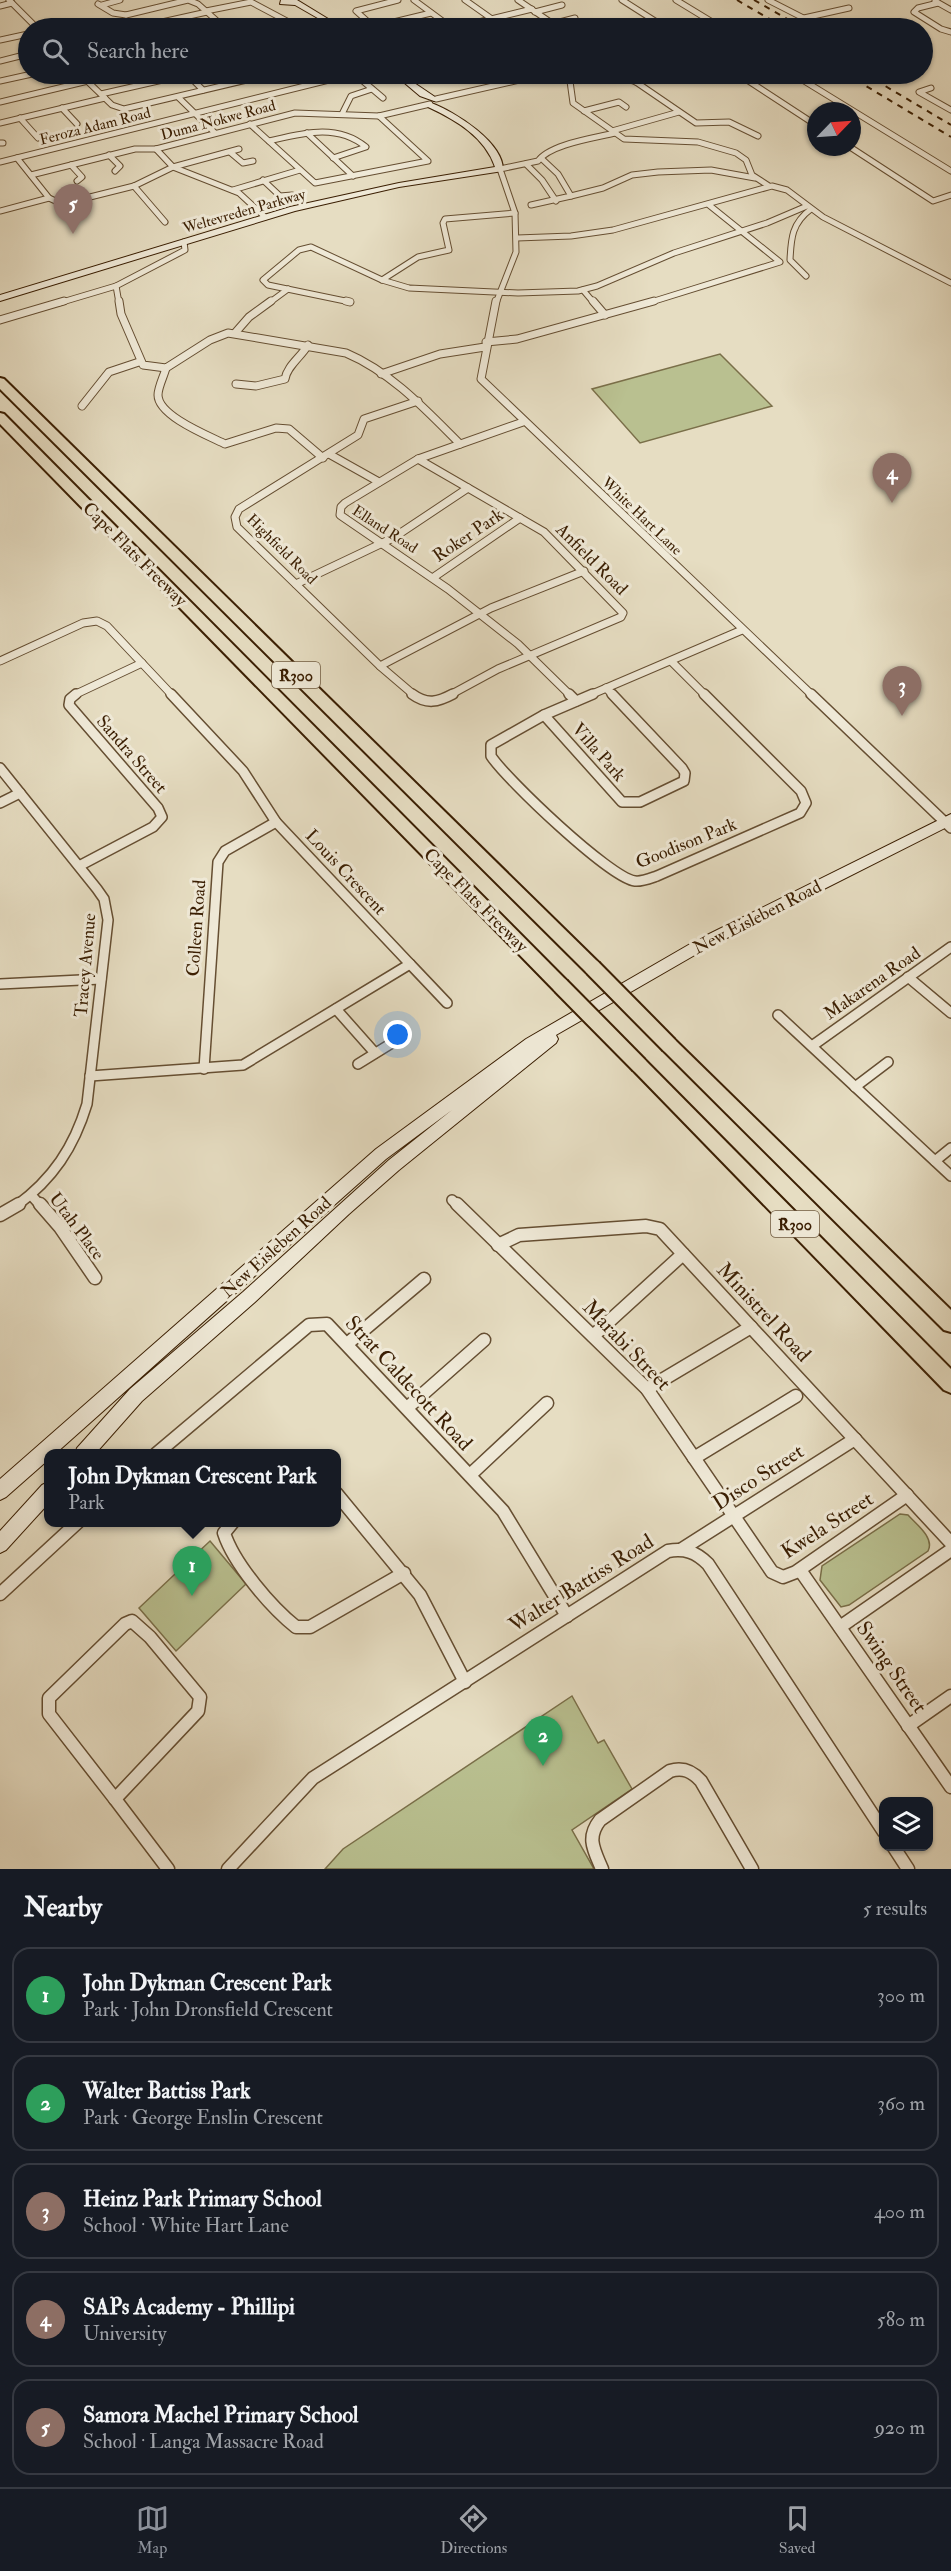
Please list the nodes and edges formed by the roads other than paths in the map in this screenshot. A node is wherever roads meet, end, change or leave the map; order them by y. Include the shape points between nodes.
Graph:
1 (120, 0) edge
2 (183, 0) edge
3 (398, 0) edge
4 (414, 0) edge
5 (465, 0) edge
6 (519, 0) edge
7 (622, 0) edge
8 (676, 0) edge
9 (768, 0) edge
10 (290, 1) edge
11 (10, 2) edge
12 (935, 2) edge
13 (562, 5) dead end
14 (0, 6) edge
15 (849, 8) dead end
16 (951, 10) edge
17 (533, 11) junction
18 (206, 12) junction
19 (431, 13) junction
20 (126, 15) junction
21 (27, 18) edge
22 (128, 18) edge
23 (180, 18) edge
24 (213, 18) edge
25 (281, 18) edge
26 (322, 18) edge
27 (363, 18) edge
28 (412, 18) edge
29 (438, 18) edge
30 (491, 18) edge
31 (497, 18) edge
32 (543, 18) edge
33 (650, 18) edge
34 (706, 18) edge
35 (804, 18) joint
36 (924, 18) edge
37 (933, 24) edge
38 (951, 32) edge
39 (18, 36) edge
40 (0, 40) edge
41 (18, 56) edge
42 (0, 61) edge
43 (18, 77) edge
44 (0, 81) edge
45 (63, 84) edge
46 (90, 84) edge
47 (149, 84) edge
48 (198, 84) edge
49 (230, 84) edge
50 (313, 84) edge
51 (366, 84) edge
52 (410, 84) edge
53 (500, 84) edge
54 (570, 84) edge
55 (639, 84) edge
56 (752, 84) edge
57 (809, 84) edge
58 (931, 88) dead end
59 (372, 89) junction
60 (204, 90) junction
61 (103, 96) junction
62 (178, 97) junction
63 (383, 98) dead end
64 (0, 102) edge
65 (433, 102) junction
66 (626, 107) dead end
67 (62, 108) junction
68 (951, 110) edge
69 (584, 111) junction
70 (679, 112) junction
71 (195, 114) junction
72 (342, 114) junction
73 (379, 116) junction
74 (20, 118) junction
75 (807, 119) edge
76 (0, 123) edge
77 (77, 124) dead end
78 (250, 124) junction
79 (614, 132) junction
80 (215, 133) junction
81 (307, 133) junction
82 (758, 136) dead end
83 (38, 138) dead end
84 (269, 141) junction
85 (156, 149) junction
86 (239, 149) dead end
87 (230, 152) junction
88 (861, 154) edge
89 (109, 155) junction
90 (17, 158) junction
91 (333, 158) junction
92 (541, 158) junction
93 (253, 161) dead end
94 (0, 162) edge
95 (526, 164) junction
96 (71, 165) junction
97 (173, 167) junction
98 (500, 169) junction
99 (300, 170) junction
100 (115, 171) dead end
101 (951, 171) edge
102 (31, 175) junction
103 (353, 176) junction
104 (755, 178) junction
105 (262, 180) junction
106 (77, 181) dead end
107 (134, 186) junction
108 (768, 186) junction
109 (233, 190) junction
110 (292, 195) dead end
111 (951, 195) edge
112 (571, 196) junction
113 (49, 198) junction
114 (556, 201) junction
115 (531, 205) dead end
116 (709, 205) junction
117 (809, 208) junction
118 (0, 211) edge
119 (515, 213) junction
120 (265, 217) junction
121 (165, 222) dead end
122 (741, 230) junction
123 (517, 238) junction
124 (184, 242) junction
125 (791, 262) junction
126 (779, 263) junction
127 (806, 276) dead end
128 (382, 280) junction
129 (951, 283) edge
130 (116, 286) junction
131 (288, 289) junction
132 (583, 290) junction
133 (500, 292) junction
134 (0, 298) edge
135 (350, 302) dead end
136 (605, 315) junction
137 (0, 320) edge
138 (236, 333) junction
139 (308, 345) junction
140 (486, 345) junction
141 (140, 362) junction
142 (166, 368) junction
143 (381, 374) junction
144 (0, 382) edge
145 (236, 384) dead end
146 (419, 402) junction
147 (82, 406) dead end
148 (0, 417) edge
149 (523, 422) junction
150 (460, 444) junction
151 (326, 456) junction
152 (418, 459) junction
153 (379, 482) junction
154 (468, 489) junction
155 (520, 518) junction
156 (382, 544) junction
157 (584, 571) junction
158 (434, 578) junction
159 (297, 584) junction
160 (479, 614) junction
161 (742, 630) junction
162 (531, 656) junction
163 (0, 661) edge
164 (671, 661) junction
165 (142, 663) junction
166 (380, 666) junction
167 (606, 688) junction
168 (576, 701) junction
169 (544, 715) junction
170 (0, 768) edge
171 (20, 793) junction
172 (0, 803) edge
173 (276, 822) junction
174 (949, 823) edge
175 (79, 866) junction
176 (951, 947) edge
177 (410, 964) junction
178 (908, 977) junction
179 (101, 979) junction
180 (0, 984) edge
181 (447, 1003) dead end
182 (336, 1009) junction
183 (951, 1014) edge
184 (778, 1015) dead end
185 (568, 1023) junction
186 (392, 1043) dead end
187 (812, 1046) junction
188 (375, 1053) junction
189 (888, 1062) dead end
190 (358, 1064) dead end
191 (204, 1069) junction
192 (90, 1077) junction
193 (855, 1087) junction
194 (951, 1148) edge
195 (935, 1161) junction
196 (951, 1176) edge
197 (32, 1195) junction
198 (452, 1200) dead end
199 (0, 1215) edge
200 (498, 1245) junction
201 (683, 1254) junction
202 (95, 1278) dead end
203 (424, 1279) dead end
204 (951, 1323) edge
205 (751, 1327) junction
206 (593, 1336) junction
207 (484, 1340) dead end
208 (347, 1344) junction
209 (951, 1383) edge
210 (647, 1389) junction
211 (796, 1396) dead end
212 (548, 1403) dead end
213 (407, 1408) junction
214 (855, 1439) junction
215 (47, 1449) edge
216 (87, 1449) edge
217 (162, 1449) edge
218 (44, 1452) edge
219 (694, 1458) junction
220 (470, 1475) junction
221 (0, 1491) edge
222 (44, 1495) edge
223 (907, 1495) junction
224 (341, 1499) edge
225 (733, 1516) junction
226 (73, 1527) edge
227 (229, 1527) edge
228 (951, 1543) edge
229 (0, 1544) edge
230 (682, 1549) junction
231 (951, 1550) edge
232 (768, 1568) joint
233 (800, 1569) junction
234 (404, 1573) junction
235 (0, 1594) edge
236 (567, 1616) junction
237 (840, 1627) junction
238 (465, 1682) junction
239 (951, 1696) edge
240 (908, 1726) junction
241 (951, 1787) edge
242 (114, 1800) junction
243 (879, 1824) edge
244 (896, 1851) edge
245 (168, 1869) edge
246 (228, 1869) edge
247 (602, 1869) edge
248 (752, 1869) edge
249 (908, 1869) edge

1 - 20 street via 100,4 112,13
2 - 18 street via 194,1
2 - 20 street
3 - 27 street via 356,11
4 - 19 street
5 - 30 street
6 - 17 street
7 - 33 street
8 - 34 street
9 - 35 street
10 - 26 main road
11 - 14 street
11 - 21 street
12 - 16 street
12 - 36 street via 914,12
13 - 17 street
15 - 35 street
17 - 31 street
17 - 32 street
18 - 23 street
18 - 24 street
18 - 25 street via 251,2
19 - 28 street
19 - 29 street
20 - 22 street
37 - 38 street
39 - 40 street
41 - 42 street
43 - 44 street
45 - 64 street
46 - 61 street
47 - 61 street
48 - 60 street
49 - 60 street
50 - 71 street, Feroza Adam Road
51 - 59 street, Feroza Adam Road
52 - 65 main road
53 - 65 street, Duma Nokwe Road
54 - 69 street via 571,101
55 - 70 street
56 - 75 street
57 - 101 street
58 - 68 street via 919,92
59 - 63 street, Feroza Adam Road
59 - 72 street via 351,96
60 - 62 street
61 - 62 street via 114,107 124,109
61 - 67 street
62 - 71 street
65 - 73 street, Duma Nokwe Road
65 - 98 main road via 488,146
66 - 69 street via 619,102
67 - 74 street
67 - 77 street
69 - 79 street
70 - 79 street
70 - 82 street via 700,124 729,122
71 - 80 street
71 - 90 street, Feroza Adam Road
72 - 73 street, Duma Nokwe Road
72 - 78 street, Duma Nokwe Road via 300,112
73 - 103 street via 428,161
74 - 76 street
74 - 83 street
78 - 80 street, Duma Nokwe Road
78 - 84 street
79 - 92 street via 558,148
79 - 104 street via 624,139 698,142 729,151 746,160
80 - 85 street, Duma Nokwe Road
81 - 84 street
81 - 91 street
81 - 91 street via 351,134 366,147
84 - 99 street
85 - 89 street via 141,147
85 - 97 street, Duma Nokwe Road
86 - 87 street
87 - 93 street via 243,163
87 - 97 street
88 - 111 street via 933,201
89 - 96 street
89 - 100 street via 120,167
90 - 94 street, Feroza Adam Road
90 - 102 street
91 - 103 street
92 - 95 street
92 - 112 street via 558,174
95 - 98 street
95 - 114 street
96 - 102 street
96 - 106 street via 82,177
97 - 107 street
97 - 109 street, Duma Nokwe Road
98 - 119 street, White Hart Lane
98 - 120 main road, Weltevreden Parkway via 399,185
99 - 103 street via 315,183
99 - 105 street
102 - 113 street
104 - 108 street
104 - 112 street via 711,170 651,173 632,175
105 - 109 street
105 - 110 street via 280,196
107 - 113 street via 62,204
107 - 121 street
108 - 116 street
108 - 117 street via 783,188
109 - 120 street, Duma Nokwe Road
112 - 114 street
113 - 118 street
114 - 115 street
116 - 122 street
116 - 123 street via 605,232
117 - 122 street
117 - 125 street via 790,230
117 - 129 street
119 - 123 street, White Hart Lane
119 - 128 street via 445,219 449,250 418,257
120 - 124 main road, Weltevreden Parkway
122 - 126 street
122 - 132 street
123 - 133 street, White Hart Lane via 516,252
124 - 130 street via 186,250
124 - 134 main road, Weltevreden Parkway
125 - 126 street
125 - 127 street
126 - 136 street
128 - 131 street via 308,247 263,280 268,285
128 - 133 street via 416,289
130 - 137 street
130 - 141 street via 121,314
131 - 135 street
131 - 138 street via 249,317
132 - 133 street
132 - 136 street
133 - 140 street, White Hart Lane
136 - 140 street
138 - 139 street
138 - 142 street via 210,340
139 - 143 street via 353,356
139 - 145 street via 286,371 285,379 256,386
140 - 143 street via 440,354
140 - 149 street, White Hart Lane via 481,380
141 - 142 street via 151,369
141 - 147 street via 106,373
142 - 151 street via 158,395 160,404 186,425 225,444 276,428 289,429
143 - 146 street
144 - 204 highway, Cape Flats Freeway / R300, bridge
146 - 150 street
146 - 151 street, Highfield Road via 364,419 358,435
148 - 209 highway, Cape Flats Freeway / R300, bridge
149 - 150 street, Elland Road
149 - 161 street, White Hart Lane
150 - 152 street, Elland Road
151 - 153 street
151 - 159 street, Highfield Road via 244,504 235,517 237,527
152 - 153 street, Elland Road
152 - 154 street, Anfield Road
153 - 156 street, Elland Road via 339,511 342,519
154 - 155 street, Anfield Road
154 - 156 street
155 - 157 street, Anfield Road via 544,532
155 - 158 street, Roker Park
156 - 158 street, Elland Road
156 - 159 street
157 - 160 street
157 - 162 street, Anfield Road via 618,605 621,617
158 - 160 street, Elland Road
159 - 166 street, Highfield Road
160 - 162 street, Elland Road
160 - 166 street
161 - 164 street
161 - 174 street, White Hart Lane
162 - 166 street, Highfield Road via 434,702 416,697
162 - 168 street, Elland Road
163 - 165 street, Louis Crescent via 83,623 97,621 107,626
164 - 167 street
164 - 169 street, Goodison Park via 801,791 806,803 800,813 657,876 628,880 547,814 490,756 495,741
165 - 173 street, Louis Crescent via 243,771
165 - 175 street, Sandra Street via 76,693 69,705 162,817 153,827
167 - 168 street
167 - 169 street, Villa Park via 682,768 684,781 640,802 622,802
168 - 169 street
170 - 171 street, Tracey Avenue
171 - 172 street
171 - 175 street, Tracey Avenue
173 - 177 street, Louis Crescent
173 - 191 street, Colleen Road via 225,851 218,862
174 - 185 main road, New Eisleben Road via 702,944
175 - 179 street, Tracey Avenue via 107,908
176 - 178 street, Makarena Road
177 - 181 street, Louis Crescent
177 - 182 street
178 - 183 street
178 - 187 street, Makarena Road
179 - 180 street
179 - 192 street, Tracey Avenue
182 - 188 street
182 - 191 street via 243,1065
184 - 187 street
185 - 215 main road, New Eisleben Road via 531,1043 381,1154
185 - 216 main road, New Eisleben Road via 360,1194 136,1395
186 - 188 street
187 - 193 street
188 - 190 street
189 - 193 street
191 - 192 street
192 - 197 street, Tracey Avenue via 81,1129 63,1161
193 - 195 street
194 - 195 street
195 - 196 street
197 - 199 street, Tracey Avenue
197 - 202 street, Utah Place
198 - 200 street, Marabi Street
200 - 201 street, Ministrel Road via 519,1235 646,1226 660,1229
200 - 206 street, Marabi Street
201 - 205 street, Ministrel Road
201 - 206 street
203 - 208 street
205 - 210 street
205 - 214 street, Ministrel Road
206 - 210 street, Marabi Street
207 - 213 street
208 - 213 street, Strat Caldecott Road
208 - 217 street, Strat Caldecott Road via 327,1324 309,1325
210 - 219 street, Marabi Street
211 - 219 street
212 - 220 street
213 - 220 street, Strat Caldecott Road
214 - 223 street, Ministrel Road
214 - 225 street, Disco Street
218 - 221 main road, New Eisleben Road
219 - 225 street, Marabi Street
220 - 236 street, Strat Caldecott Road via 508,1517
222 - 229 main road
223 - 228 street, Ministrel Road
223 - 233 street, Kwela Street
224 - 234 street
225 - 230 street, Disco Street
225 - 232 street, Marabi Street
226 - 235 street
227 - 234 street via 224,1533 225,1543 234,1558 296,1627 310,1627
230 - 236 street, Walter Battiss Road via 668,1551
230 - 243 street, Walter Battiss Road via 697,1554 708,1564
231 - 237 street
232 - 233 street, Kwela Street via 783,1577
233 - 237 street, Swing Street
234 - 238 street via 420,1595
236 - 238 street, Walter Battiss Road
237 - 240 street, Swing Street
238 - 246 street, Walter Battiss Road via 304,1785
239 - 240 street
240 - 241 street, Swing Street
242 - 242 street via 47,1706 49,1698 132,1621 150,1637 200,1697 200,1702 198,1711
242 - 245 street
244 - 249 street
247 - 248 street via 590,1841 596,1824 670,1771 681,1768 701,1781

